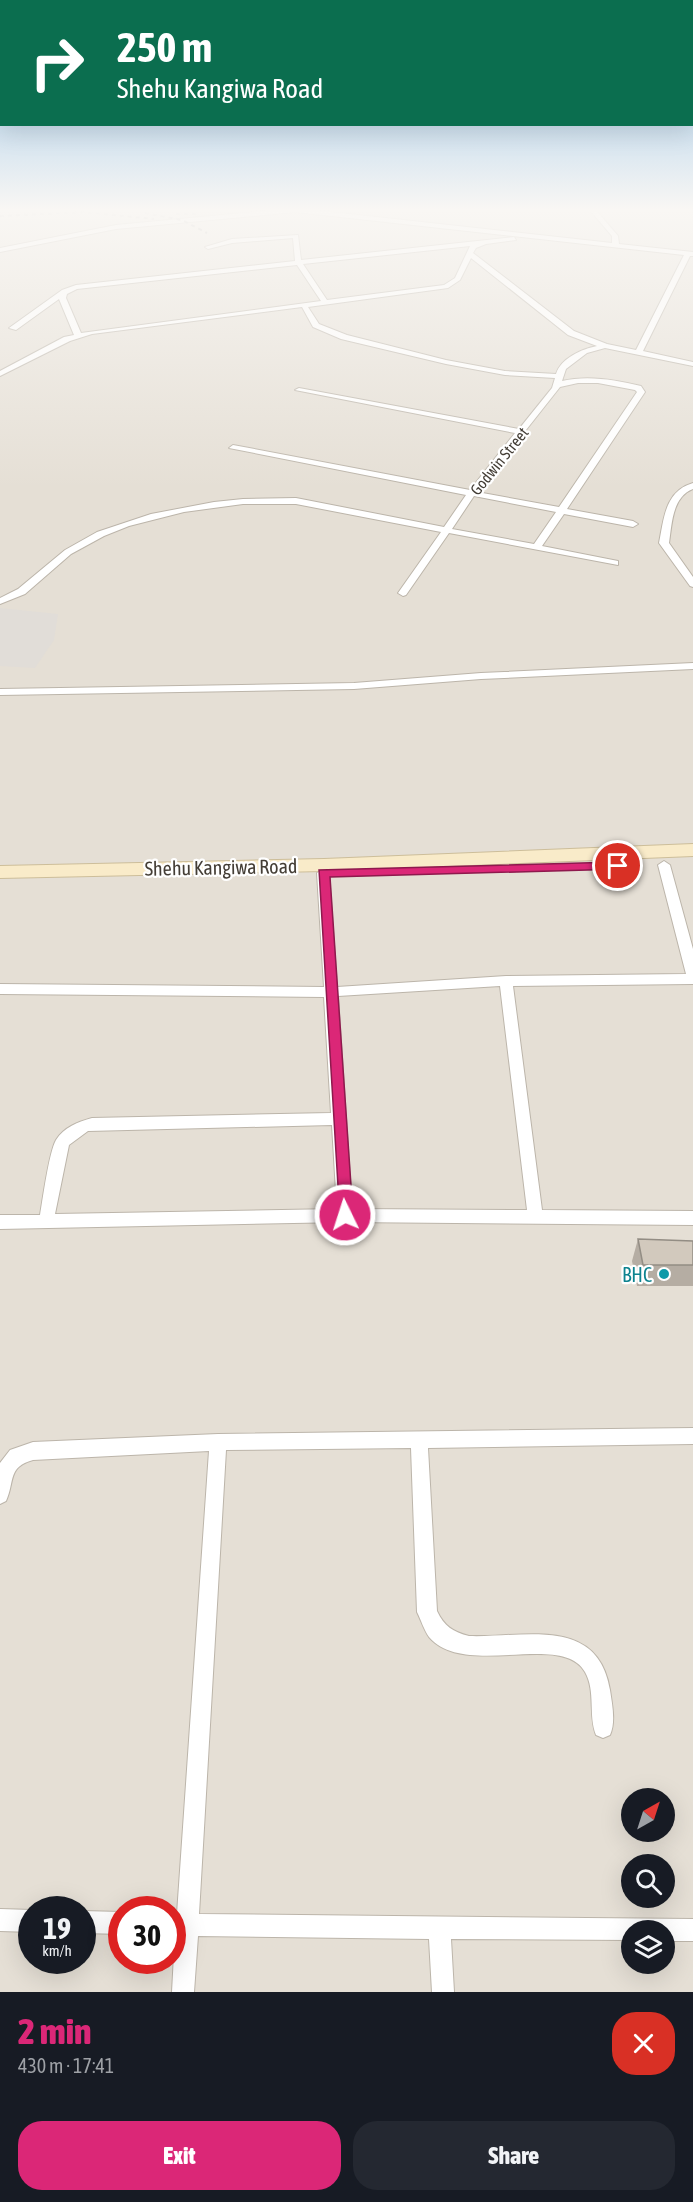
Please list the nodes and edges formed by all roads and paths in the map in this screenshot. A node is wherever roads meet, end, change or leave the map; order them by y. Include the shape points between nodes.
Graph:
1 (51, 302) edge
2 (64, 302) edge
3 (325, 302) edge
4 (529, 302) edge
5 (665, 302) edge
6 (304, 305) junction
7 (13, 328) dead end
8 (78, 334) junction
9 (605, 346) junction
10 (638, 353) junction
11 (693, 364) edge
12 (0, 374) edge
13 (557, 381) junction
14 (299, 390) dead end
15 (523, 432) junction
16 (233, 448) dead end
17 (693, 486) edge
18 (472, 494) junction
19 (559, 510) junction
20 (633, 524) dead end
21 (447, 530) junction
22 (536, 548) junction
23 (615, 563) dead end
24 (693, 584) edge
25 (403, 593) dead end
26 (0, 602) edge
27 (693, 666) edge
28 (0, 692) edge
29 (693, 850) edge
30 (693, 862) edge
31 (663, 865) junction
32 (0, 872) edge
33 (323, 873) junction
34 (0, 883) edge
35 (693, 974) edge
36 (693, 979) edge
37 (506, 981) junction
38 (0, 989) edge
39 (331, 992) junction
40 (339, 1119) junction
41 (345, 1215) junction
42 (535, 1215) junction
43 (693, 1218) edge
44 (46, 1221) junction
45 (0, 1222) edge
46 (693, 1436) edge
47 (419, 1438) junction
48 (218, 1442) junction
49 (2, 1473) edge
50 (0, 1494) edge
51 (603, 1728) dead end
52 (181, 1896) edge
53 (0, 1920) edge
54 (18, 1921) edge
55 (186, 1925) edge
56 (439, 1927) junction
57 (693, 1930) edge
58 (182, 1974) edge
59 (183, 1992) edge
60 (443, 1992) edge

1 - 7 street
2 - 8 street
3 - 6 street
4 - 9 street via 572,333
5 - 10 street
6 - 8 street
6 - 13 street via 316,325 344,337 456,364
8 - 12 street
9 - 10 street
9 - 13 street, Godwin Street via 584,351 572,359
10 - 11 street
13 - 15 street, Godwin Street
13 - 19 street via 593,379 638,388 641,392
14 - 15 street
15 - 18 street, Godwin Street
16 - 18 street
17 - 24 street via 678,493 664,543
18 - 19 street
18 - 21 street, Godwin Street
19 - 20 street
19 - 22 street
21 - 22 street
21 - 25 street, Godwin Street
21 - 26 street via 296,501 226,502 157,517 94,538 61,557 18,594
22 - 23 street
27 - 28 street via 354,686
29 - 32 main road, Shehu Kangiwa Road via 324,865
30 - 31 main road, Shehu Kangiwa Road
31 - 33 main road, Shehu Kangiwa Road
31 - 35 street
33 - 34 main road, Shehu Kangiwa Road
33 - 39 street
36 - 37 street
37 - 39 street
37 - 42 street
38 - 39 street
39 - 40 street
40 - 41 street
40 - 44 street via 82,1126 62,1143
41 - 42 street
41 - 44 street
42 - 43 street
44 - 45 street
46 - 47 street
47 - 48 street
47 - 51 street via 427,1612 438,1633 460,1645 569,1646 588,1658 598,1681
48 - 49 street via 33,1451 16,1456
48 - 52 street
49 - 50 street
53 - 54 street
55 - 56 street
56 - 57 street
56 - 60 street
58 - 59 street

